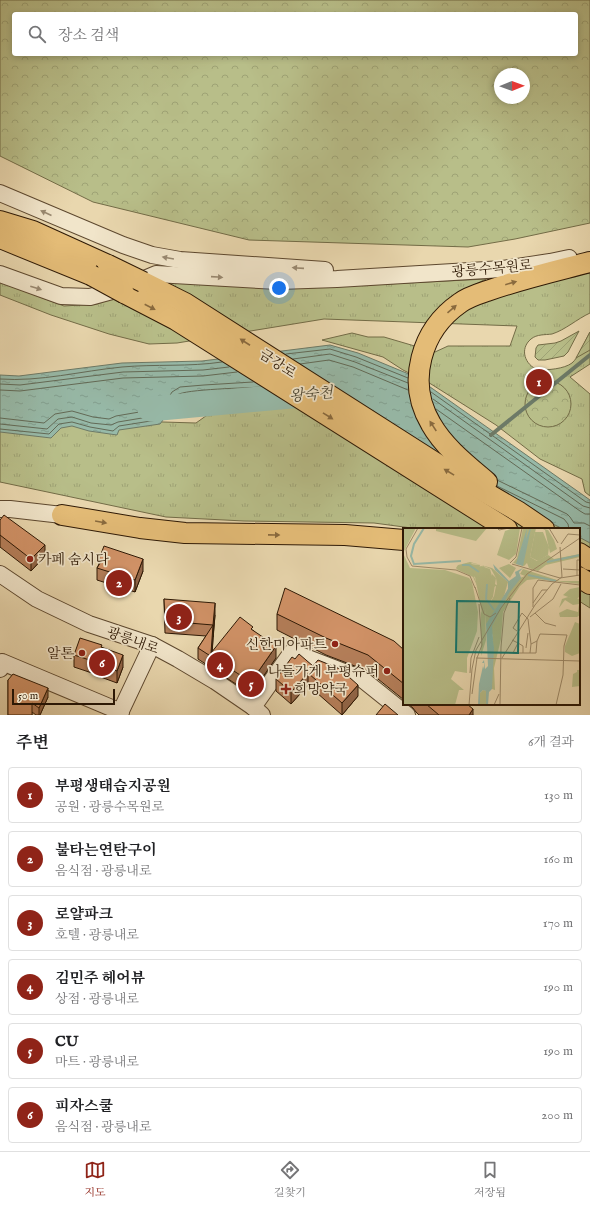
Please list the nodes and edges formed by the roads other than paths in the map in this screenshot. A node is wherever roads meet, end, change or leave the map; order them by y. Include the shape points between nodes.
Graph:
1 (0, 193) edge
2 (0, 221) edge
3 (0, 238) edge
4 (590, 252) edge
5 (590, 262) edge
6 (0, 274) edge
7 (392, 275) junction
8 (181, 312) junction
9 (0, 509) edge
10 (520, 512) junction
11 (62, 515) joint
12 (505, 528) edge
13 (543, 528) edge
14 (403, 540) edge
15 (580, 554) edge
16 (590, 560) edge
17 (0, 574) edge
18 (580, 578) edge
19 (590, 584) edge
20 (580, 591) edge
21 (590, 596) edge
22 (152, 645) junction
23 (1, 664) edge
24 (257, 711) edge
25 (120, 714) edge
26 (407, 715) edge

7 -> 1 street via 180,260 152,255 116,243
2 - 8 main road, 금강로, bridge via 33,231 143,282
3 -> 8 main road, 금강로, bridge via 91,275 124,294
4 - 7 street, 광릉수목원로 via 550,262 503,269
10 -> 5 main road via 466,465 430,423 420,400 418,382 421,355 436,326 460,302 506,284
6 -> 7 street via 60,296 90,298 156,274 278,281
10 -> 8 main road, 금강로
8 -> 12 main road, 금강로
9 - 11 street
10 - 13 main road, 금강로
11 -> 14 main road via 185,533 345,535
15 - 16 main road
17 - 22 street, 광릉내로 via 37,599 83,621
18 - 19 main road
20 - 21 main road
22 - 24 street, 광릉내로 via 215,681
22 - 25 street
23 - 25 street
24 - 26 street via 292,652 362,679

